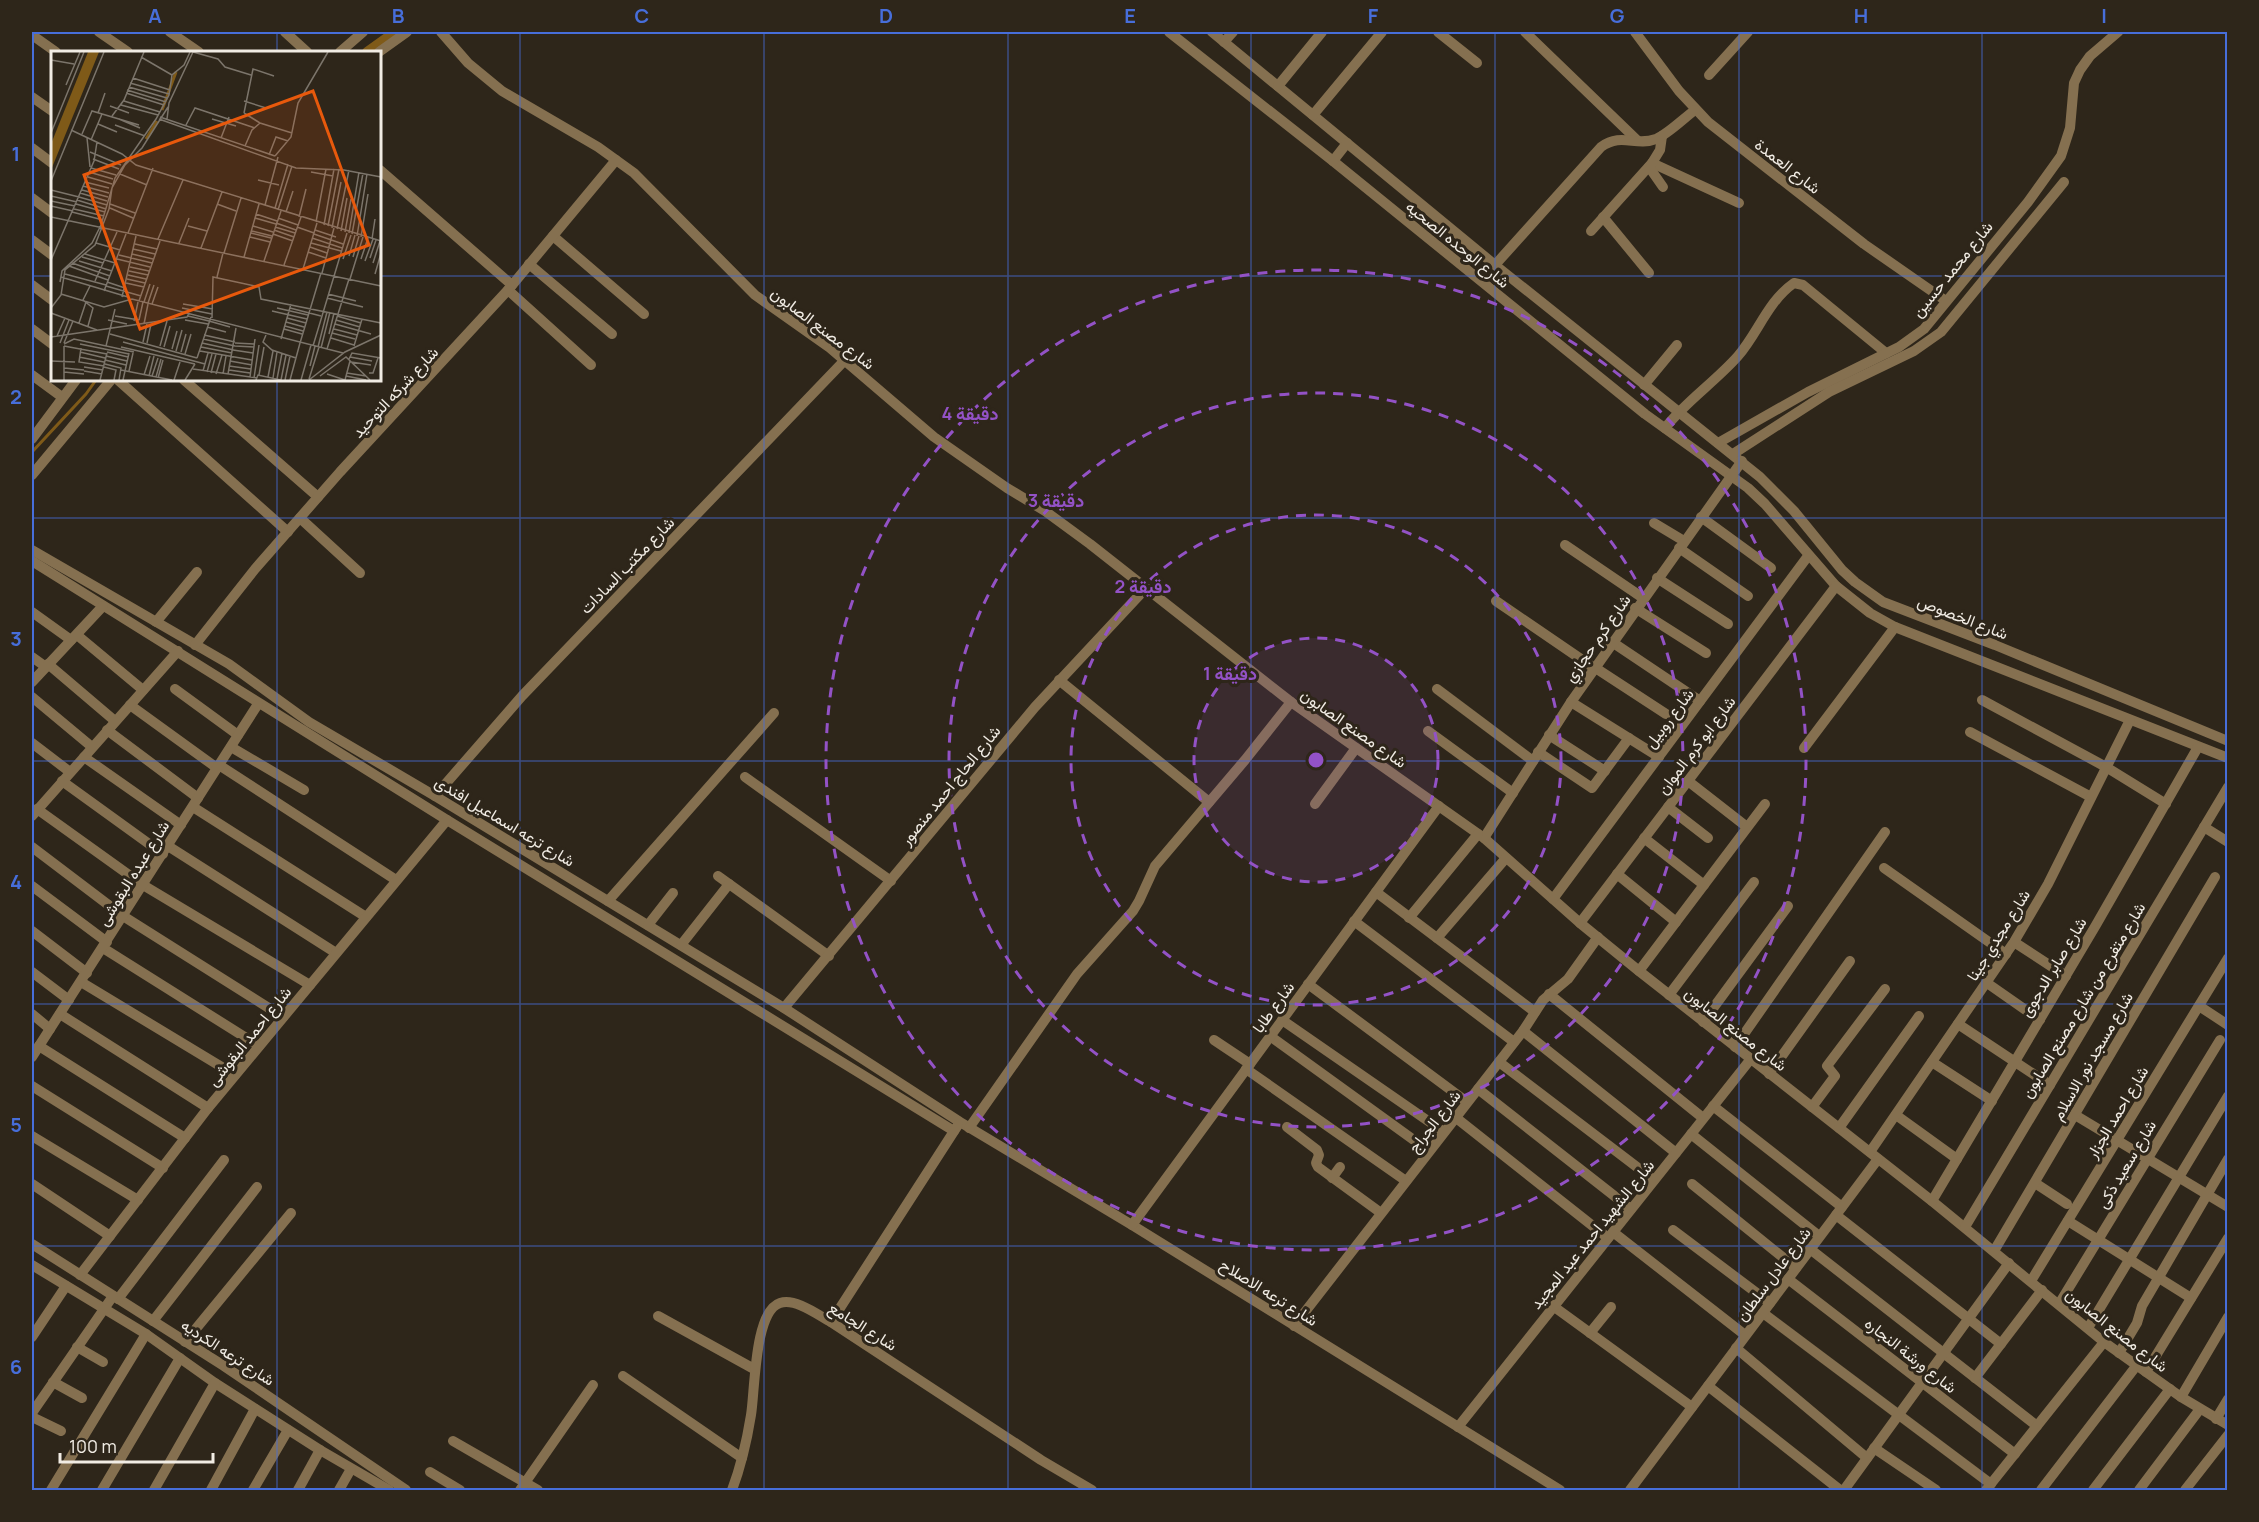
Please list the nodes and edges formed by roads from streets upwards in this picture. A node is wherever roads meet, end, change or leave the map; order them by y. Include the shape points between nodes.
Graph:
1 (99, 32) edge
2 (170, 32) edge
3 (285, 32) edge
4 (407, 32) edge
5 (441, 32) edge
6 (1168, 32) edge
7 (1212, 32) edge
8 (1233, 32) edge
9 (1322, 32) edge
10 (1382, 32) edge
11 (1438, 32) edge
12 (1526, 32) edge
13 (1635, 32) edge
14 (1748, 32) edge
15 (2118, 32) edge
16 (357, 33) edge
17 (32, 35) edge
18 (1224, 42) junction
19 (55, 51) edge
20 (127, 51) edge
21 (198, 51) edge
22 (306, 51) edge
23 (341, 51) edge
24 (381, 51) edge
25 (1478, 63) dead end
26 (1709, 75) dead end
27 (1278, 86) junction
28 (32, 97) edge
29 (51, 110) edge
30 (1695, 110) junction
31 (1313, 115) junction
32 (1662, 136) junction
33 (1638, 141) junction
34 (1347, 143) junction
35 (32, 148) edge
36 (616, 160) junction
37 (1333, 161) junction
38 (51, 162) edge
39 (1651, 165) junction
40 (381, 171) edge
41 (2064, 182) dead end
42 (1663, 187) dead end
43 (32, 198) edge
44 (1739, 203) dead end
45 (51, 212) edge
46 (1603, 217) junction
47 (1591, 231) dead end
48 (553, 236) junction
49 (32, 240) edge
50 (51, 254) edge
51 (529, 264) junction
52 (1495, 265) junction
53 (1648, 273) dead end
54 (1961, 281) junction
55 (32, 285) edge
56 (510, 287) junction
57 (1974, 292) junction
58 (51, 299) edge
59 (1946, 301) junction
60 (644, 314) dead end
61 (32, 328) edge
62 (612, 334) dead end
63 (51, 343) edge
64 (1677, 345) dead end
65 (1886, 353) junction
66 (845, 360) junction
67 (591, 365) dead end
68 (32, 375) edge
69 (75, 381) edge
70 (110, 381) edge
71 (119, 381) edge
72 (185, 381) edge
73 (1644, 385) junction
74 (62, 397) junction
75 (1677, 412) junction
76 (36, 424) edge
77 (1665, 428) junction
78 (32, 439) edge
79 (1718, 443) junction
80 (1737, 458) junction
81 (32, 474) edge
82 (1731, 475) junction
83 (318, 497) junction
84 (1701, 517) junction
85 (300, 518) junction
86 (1654, 523) dead end
87 (288, 532) junction
88 (1681, 544) junction
89 (1566, 545) dead end
90 (32, 550) edge
91 (1808, 556) junction
92 (32, 561) edge
93 (1771, 568) dead end
94 (197, 572) dead end
95 (360, 573) dead end
96 (1657, 578) junction
97 (1836, 586) junction
98 (1146, 588) junction
99 (1748, 596) dead end
100 (1643, 598) junction
101 (1496, 601) dead end
102 (103, 606) junction
103 (1635, 608) junction
104 (32, 612) edge
105 (156, 622) junction
106 (1728, 624) dead end
107 (1895, 627) junction
108 (74, 637) junction
109 (1612, 642) junction
110 (195, 645) junction
111 (178, 651) junction
112 (1706, 653) dead end
113 (32, 657) edge
114 (47, 666) junction
115 (1594, 668) junction
116 (1059, 680) junction
117 (32, 682) edge
118 (175, 689) dead end
119 (1437, 689) dead end
120 (143, 690) junction
121 (32, 698) edge
122 (1982, 700) dead end
123 (1700, 701) junction
124 (1291, 702) junction
125 (1571, 702) junction
126 (258, 704) junction
127 (130, 705) junction
128 (774, 713) dead end
129 (1666, 714) dead end
130 (2130, 720) junction
131 (116, 721) junction
132 (107, 730) junction
133 (1428, 731) dead end
134 (1970, 732) dead end
135 (238, 735) junction
136 (1549, 735) junction
137 (1629, 738) junction
138 (2228, 741) edge
139 (32, 743) edge
140 (92, 747) junction
141 (231, 747) junction
142 (2198, 747) junction
143 (1356, 748) junction
144 (1804, 748) dead end
145 (1536, 756) junction
146 (84, 757) junction
147 (1659, 757) junction
148 (2228, 758) edge
149 (218, 767) junction
150 (2106, 767) junction
151 (1605, 771) junction
152 (70, 772) junction
153 (745, 777) dead end
154 (62, 781) junction
155 (1688, 781) junction
156 (2228, 787) edge
157 (304, 790) dead end
158 (1512, 793) junction
159 (435, 796) junction
160 (2091, 797) junction
161 (196, 802) junction
162 (1209, 802) junction
163 (1315, 804) dead end
164 (1765, 804) dead end
165 (2166, 804) junction
166 (1439, 806) junction
167 (1668, 807) junction
168 (35, 808) edge
169 (447, 820) junction
170 (181, 825) junction
171 (1747, 827) junction
172 (2204, 827) junction
173 (1885, 832) dead end
174 (1481, 836) junction
175 (1644, 838) junction
176 (1708, 838) dead end
177 (504, 839) junction
178 (2228, 842) edge
179 (32, 847) edge
180 (165, 850) junction
181 (496, 850) junction
182 (1506, 858) junction
183 (1884, 868) dead end
184 (1617, 874) junction
185 (718, 876) dead end
186 (2215, 877) dead end
187 (396, 880) junction
188 (891, 881) junction
189 (1754, 882) dead end
190 (729, 884) junction
191 (143, 885) junction
192 (1704, 885) junction
193 (32, 886) edge
194 (1376, 892) junction
195 (673, 893) dead end
196 (1553, 899) junction
197 (608, 901) junction
198 (1788, 906) dead end
199 (123, 916) junction
200 (366, 917) junction
201 (1409, 918) junction
202 (1354, 921) junction
203 (1676, 922) junction
204 (1580, 923) junction
205 (648, 925) junction
206 (32, 931) edge
207 (1598, 937) junction
208 (1437, 938) junction
209 (2014, 942) junction
210 (105, 945) junction
211 (681, 945) junction
212 (336, 953) junction
213 (2006, 954) junction
214 (829, 956) junction
215 (2228, 958) edge
216 (1850, 961) dead end
217 (1639, 971) junction
218 (32, 972) edge
219 (2223, 975) edge
220 (2066, 976) junction
221 (84, 977) junction
222 (1987, 983) junction
223 (1308, 984) junction
224 (310, 985) junction
225 (1885, 989) dead end
226 (1549, 994) junction
227 (1669, 994) junction
228 (69, 1000) junction
229 (2199, 1006) junction
230 (784, 1008) junction
231 (1535, 1012) junction
232 (32, 1014) edge
233 (60, 1014) junction
234 (1919, 1016) dead end
235 (283, 1017) junction
236 (1282, 1020) junction
237 (2040, 1020) junction
238 (1703, 1022) junction
239 (1958, 1024) junction
240 (2228, 1025) edge
241 (51, 1029) junction
242 (1523, 1031) junction
243 (1270, 1036) junction
244 (1214, 1040) dead end
245 (2220, 1040) dead end
246 (1514, 1042) junction
247 (39, 1046) junction
248 (259, 1046) junction
249 (1735, 1047) junction
250 (32, 1057) edge
251 (1750, 1060) junction
252 (1499, 1062) junction
253 (1932, 1062) junction
254 (2015, 1062) junction
255 (1248, 1067) junction
256 (1769, 1074) junction
257 (235, 1076) junction
258 (2050, 1085) junction
259 (32, 1086) edge
260 (1478, 1089) junction
261 (2228, 1096) edge
262 (1992, 1101) junction
263 (1467, 1102) junction
264 (1713, 1106) junction
265 (1812, 1107) junction
266 (208, 1108) junction
267 (2075, 1114) junction
268 (1896, 1115) junction
269 (1455, 1118) junction
270 (1703, 1118) junction
271 (961, 1127) junction
272 (1287, 1127) dead end
273 (1839, 1128) junction
274 (1444, 1132) junction
275 (1691, 1134) junction
276 (32, 1136) edge
277 (185, 1138) junction
278 (2118, 1140) junction
279 (1429, 1151) junction
280 (1676, 1153) junction
281 (1874, 1156) junction
282 (1958, 1159) junction
283 (2148, 1159) junction
284 (2228, 1159) edge
285 (224, 1160) dead end
286 (163, 1167) junction
287 (1340, 1167) dead end
288 (2179, 1177) junction
289 (1332, 1178) junction
290 (1654, 1180) junction
291 (1406, 1181) junction
292 (2035, 1183) junction
293 (32, 1184) edge
294 (1692, 1185) dead end
295 (257, 1186) dead end
296 (2207, 1194) junction
297 (138, 1200) junction
298 (1932, 1201) junction
299 (2067, 1204) dead end
300 (2228, 1207) edge
301 (1631, 1209) junction
302 (1839, 1211) junction
303 (291, 1213) dead end
304 (1381, 1213) junction
305 (2068, 1221) junction
306 (1132, 1225) junction
307 (1965, 1227) junction
308 (1672, 1230) dead end
309 (1610, 1235) junction
310 (110, 1236) junction
311 (1820, 1236) junction
312 (2098, 1239) junction
313 (2228, 1239) edge
314 (32, 1244) edge
315 (1810, 1249) junction
316 (1994, 1251) junction
317 (2130, 1259) junction
318 (2009, 1263) junction
319 (32, 1265) edge
320 (1797, 1268) junction
321 (80, 1275) junction
322 (2159, 1278) junction
323 (1788, 1279) junction
324 (2031, 1281) junction
325 (66, 1286) junction
326 (2042, 1290) junction
327 (115, 1297) junction
328 (2191, 1298) junction
329 (2059, 1304) junction
330 (1553, 1306) junction
331 (1611, 1306) dead end
332 (1766, 1308) junction
333 (104, 1309) junction
334 (658, 1316) dead end
335 (2228, 1317) edge
336 (1968, 1319) junction
337 (35, 1322) edge
338 (153, 1322) junction
339 (831, 1322) junction
340 (1294, 1326) junction
341 (2088, 1328) junction
342 (1590, 1333) junction
343 (146, 1334) junction
344 (1745, 1335) junction
345 (32, 1337) edge
346 (185, 1342) junction
347 (2104, 1342) junction
348 (2001, 1344) junction
349 (77, 1347) junction
350 (1736, 1348) junction
351 (1943, 1353) junction
352 (2119, 1353) junction
353 (180, 1358) junction
354 (103, 1362) dead end
355 (754, 1369) junction
356 (2141, 1369) junction
357 (623, 1376) dead end
358 (1975, 1378) junction
359 (53, 1382) junction
360 (215, 1383) junction
361 (1922, 1383) junction
362 (594, 1385) dead end
363 (1708, 1386) junction
364 (2170, 1389) junction
365 (2181, 1397) junction
366 (82, 1398) dead end
367 (2228, 1399) edge
368 (1692, 1407) junction
369 (255, 1408) junction
370 (2200, 1409) junction
371 (32, 1415) edge
372 (1899, 1415) junction
373 (2216, 1419) junction
374 (2228, 1425) edge
375 (2037, 1426) junction
376 (1458, 1427) junction
377 (288, 1430) junction
378 (61, 1431) dead end
379 (2228, 1435) edge
380 (453, 1441) dead end
381 (1874, 1448) junction
382 (320, 1450) junction
383 (2015, 1454) junction
384 (742, 1458) junction
385 (1867, 1458) junction
386 (351, 1469) junction
387 (430, 1472) dead end
388 (523, 1487) edge
389 (1989, 1487) edge
390 (383, 1489) edge
391 (405, 1490) edge
392 (51, 1491) edge
393 (102, 1491) edge
394 (154, 1491) edge
395 (211, 1491) edge
396 (253, 1491) edge
397 (298, 1491) edge
398 (339, 1491) edge
399 (460, 1491) edge
400 (538, 1491) edge
401 (732, 1491) edge
402 (1092, 1491) edge
403 (1560, 1491) edge
404 (1630, 1491) edge
405 (1841, 1491) edge
406 (1936, 1491) edge
407 (2041, 1491) edge
408 (2093, 1491) edge
409 (2139, 1491) edge
410 (2185, 1491) edge

1 - 20 street
2 - 21 street
3 - 22 street
4 - 24 street
5 - 36 street, شارع مصنع الصابون via 468,63 502,91
6 - 37 street, شارع الوحده الصحيه
7 - 18 street, شارع الوحده الصحيه
8 - 18 street
9 - 27 street
10 - 31 street
11 - 25 street
12 - 33 street
13 - 30 street, شارع العمدة
14 - 26 street
15 - 54 street, شارع محمد حسين via 2090,56 2074,83 2070,128 2061,156
16 - 23 street
17 - 19 street
18 - 27 street, شارع الوحده الصحيه
27 - 31 street, شارع الوحده الصحيه
28 - 29 street
30 - 32 street
30 - 59 street, شارع العمدة via 1864,244
31 - 34 street, شارع الوحده الصحيه
32 - 33 street
32 - 39 street via 1660,150
33 - 52 street via 1617,139 1601,147
34 - 37 street
34 - 52 street, شارع الوحده الصحيه
35 - 38 street
36 - 48 street, شارع شركه التوحيد
36 - 66 street, شارع مصنع الصابون via 650,188 755,295
37 - 77 street, شارع الوحده الصحيه
39 - 42 street
39 - 44 street
39 - 46 street
40 - 56 street
41 - 57 street, شارع محمد حسين
43 - 45 street
46 - 47 street
46 - 53 street
48 - 51 street, شارع شركه التوحيد
48 - 60 street
49 - 50 street
51 - 56 street, شارع شركه التوحيد
51 - 62 street
52 - 73 street, شارع الوحده الصحيه
54 - 57 street
54 - 59 street, شارع محمد حسين
55 - 58 street
56 - 67 street
56 - 83 street, شارع شركه التوحيد
57 - 80 street, شارع محمد حسين via 1933,339 1828,392
59 - 65 street, شارع محمد حسين via 1924,329
61 - 63 street
64 - 73 street
65 - 75 street via 1803,285 1794,283 1769,309 1738,356
65 - 79 street, شارع محمد حسين
66 - 98 street, شارع مصنع الصابون via 934,437 1045,511
66 - 159 street, شارع مكتب السادات via 522,696
68 - 74 street
69 - 74 street
70 - 81 street
71 - 87 street
72 - 83 street
73 - 75 street, شارع الوحده الصحيه
74 - 76 street
75 - 77 street
75 - 79 street, شارع الوحده الصحيه
76 - 78 street
77 - 82 street, شارع الوحده الصحيه
79 - 80 street, شارع الوحده الصحيه
80 - 82 street, شارع كرم حجازي
80 - 138 street, شارع الخصوص via 1794,511 1842,570 1883,602
82 - 84 street, شارع كرم حجازي
82 - 91 street, شارع الخصوص via 1765,504
83 - 85 street, شارع شركه التوحيد
84 - 88 street, شارع كرم حجازي
84 - 93 street
85 - 87 street, شارع شركه التوحيد
85 - 95 street
86 - 88 street
87 - 110 street, شارع شركه التوحيد
88 - 96 street, شارع كرم حجازي
88 - 99 street
89 - 100 street
90 - 105 street, شارع ترعه اسماعيل افندى
91 - 97 street, شارع الخصوص
91 - 123 street, شارع روبيل
92 - 102 street, شارع ترعه اسماعيل افندى
94 - 105 street
96 - 100 street, شارع كرم حجازي
96 - 106 street
97 - 107 street, شارع الخصوص via 1870,614
97 - 155 street, شارع ابو كرم الموان
98 - 116 street, شارع الحاج احمد منصور
98 - 124 street, شارع مصنع الصابون
100 - 103 street, شارع كرم حجازي
101 - 115 street
102 - 108 street
102 - 111 street, شارع ترعه اسماعيل افندى
103 - 109 street, شارع كرم حجازي
103 - 112 street
104 - 108 street
105 - 110 street, شارع ترعه اسماعيل افندى
107 - 130 street, شارع الخصوص
107 - 144 street
108 - 114 street
108 - 120 street
109 - 115 street, شارع كرم حجازي
109 - 123 street
110 - 159 street, شارع ترعه اسماعيل افندى via 309,722
111 - 120 street
111 - 126 street, شارع ترعه اسماعيل افندى
113 - 114 street
114 - 117 street
114 - 131 street
115 - 125 street, شارع كرم حجازي
115 - 129 street
116 - 162 street
116 - 188 street, شارع الحاج احمد منصور
118 - 135 street
119 - 145 street
120 - 127 street
121 - 140 street
122 - 150 street
123 - 147 street, شارع روبيل
124 - 143 street, شارع مصنع الصابون
124 - 162 street
125 - 136 street, شارع كرم حجازي
125 - 137 street
126 - 135 street, شارع عبده البقوشى
126 - 169 street, شارع ترعه اسماعيل افندى
127 - 131 street
127 - 149 street
128 - 197 street
130 - 142 street, شارع الخصوص
130 - 150 street, شارع مجدي جينا
131 - 132 street
132 - 140 street
132 - 161 street
133 - 158 street
134 - 160 street
135 - 141 street, شارع عبده البقوشى
136 - 145 street, شارع كرم حجازي
136 - 151 street
137 - 147 street
137 - 151 street
139 - 152 street
140 - 146 street
141 - 149 street, شارع عبده البقوشى
141 - 157 street
142 - 148 street, شارع الخصوص
142 - 165 street, شارع صابر الدجوى
143 - 163 street
143 - 166 street, شارع مصنع الصابون
145 - 151 street via 1592,788
145 - 158 street, شارع كرم حجازي
146 - 152 street
146 - 170 street
147 - 196 street, شارع روبيل
149 - 161 street, شارع عبده البقوشى
149 - 187 street
150 - 160 street, شارع مجدي جينا
150 - 165 street
152 - 154 street
153 - 188 street
154 - 168 street
154 - 180 street
155 - 167 street, شارع ابو كرم الموان
155 - 171 street
156 - 172 street, شارع متفرع من شارع مصنع الصابون
158 - 174 street, شارع كرم حجازي
159 - 177 street, شارع ترعه اسماعيل افندى
160 - 209 street, شارع مجدي جينا
161 - 170 street, شارع عبده البقوشى
161 - 200 street
162 - 271 street via 1155,866 1133,911 1077,974
164 - 171 street
165 - 220 street, شارع صابر الدجوى
166 - 174 street, شارع مصنع الصابون
166 - 194 street, شارع طابا
167 - 175 street, شارع ابو كرم الموان
167 - 176 street
168 - 191 street
169 - 181 street, شارع ترعه اسماعيل افندى
169 - 187 street, شارع احمد البقوشى
170 - 180 street, شارع عبده البقوشى
171 - 192 street
172 - 178 street
172 - 258 street, شارع متفرع من شارع مصنع الصابون
173 - 249 street
174 - 182 street, شارع مصنع الصابون
174 - 201 street, شارع كرم حجازي
175 - 184 street, شارع ابو كرم الموان
175 - 192 street
177 - 181 street
177 - 197 street, شارع ترعه اسماعيل افندى
179 - 199 street
180 - 191 street, شارع عبده البقوشى
180 - 212 street
181 - 271 street, شارع ترعه اسماعيل افندى
182 - 196 street, شارع مصنع الصابون
182 - 208 street
183 - 213 street
184 - 203 street
184 - 204 street, شارع ابو كرم الموان
185 - 190 street
186 - 267 street, شارع مسجد نور الاسلام
187 - 200 street, شارع احمد البقوشى
188 - 214 street, شارع الحاج احمد منصور
189 - 227 street
190 - 211 street
190 - 214 street
191 - 199 street, شارع عبده البقوشى
191 - 224 street
192 - 203 street
193 - 210 street
194 - 201 street
194 - 202 street, شارع طابا
195 - 205 street
196 - 204 street, شارع مصنع الصابون
197 - 205 street, شارع ترعه اسماعيل افندى
198 - 238 street
199 - 210 street, شارع عبده البقوشى
199 - 235 street
200 - 212 street, شارع احمد البقوشى
201 - 208 street
202 - 223 street, شارع طابا
202 - 246 street
203 - 217 street
204 - 207 street, شارع مصنع الصابون
205 - 211 street, شارع ترعه اسماعيل افندى
206 - 221 street
207 - 217 street, شارع مصنع الصابون
207 - 226 street, شارع الجراج via 1568,979
208 - 231 street
209 - 213 street, شارع مجدي جينا
209 - 220 street
210 - 221 street, شارع عبده البقوشى
210 - 248 street
211 - 230 street, شارع ترعه اسماعيل افندى
212 - 224 street, شارع احمد البقوشى
213 - 222 street, شارع مجدي جينا
214 - 230 street, شارع الحاج احمد منصور
215 - 219 street, شارع احمد الجزار
216 - 256 street
217 - 227 street, شارع مصنع الصابون
218 - 228 street
219 - 229 street, شارع احمد الجزار
220 - 237 street, شارع صابر الدجوى
221 - 228 street, شارع عبده البقوشى
221 - 257 street
222 - 237 street
222 - 239 street, شارع مجدي جينا
223 - 236 street, شارع طابا
223 - 263 street
224 - 235 street, شارع احمد البقوشى
225 - 265 street via 1827,1066 1836,1076
226 - 231 street, شارع الجراج
226 - 270 street
227 - 238 street, شارع مصنع الصابون
228 - 233 street, شارع عبده البقوشى
229 - 240 street
229 - 278 street, شارع احمد الجزار
230 - 271 street, شارع ترعه اسماعيل افندى
231 - 242 street, شارع الجراج
232 - 241 street
233 - 241 street, شارع عبده البقوشى
233 - 266 street
234 - 273 street
235 - 248 street, شارع احمد البقوشى
236 - 243 street, شارع طابا
236 - 274 street
237 - 254 street, شارع صابر الدجوى
238 - 249 street, شارع مصنع الصابون
239 - 253 street, شارع مجدي جينا
239 - 254 street
241 - 247 street, شارع عبده البقوشى
242 - 246 street, شارع الجراج
242 - 280 street
243 - 255 street, شارع طابا
243 - 279 street
244 - 255 street
245 - 283 street, شارع سعيد ذكى
246 - 252 street, شارع الجراج
247 - 250 street, شارع عبده البقوشى
247 - 277 street
248 - 257 street, شارع احمد البقوشى
249 - 251 street, شارع مصنع الصابون
251 - 256 street, شارع مصنع الصابون
251 - 264 street, شارع الشهيد احمد عبد المجيد
252 - 260 street, شارع الجراج
252 - 290 street
253 - 262 street
253 - 268 street, شارع مجدي جينا
254 - 258 street
254 - 262 street, شارع صابر الدجوى
255 - 291 street
255 - 306 street, شارع طابا
256 - 265 street, شارع مصنع الصابون
257 - 266 street, شارع احمد البقوشى
258 - 307 street, شارع متفرع من شارع مصنع الصابون
259 - 286 street
260 - 263 street, شارع الجراج
260 - 301 street
261 - 288 street
262 - 282 street, شارع صابر الدجوى
263 - 269 street, شارع الجراج
264 - 270 street, شارع الشهيد احمد عبد المجيد
264 - 302 street
265 - 273 street, شارع مصنع الصابون
266 - 277 street, شارع احمد البقوشى
267 - 278 street
267 - 292 street, شارع مسجد نور الاسلام
268 - 281 street, شارع مجدي جينا
268 - 282 street
269 - 274 street, شارع الجراج
269 - 309 street
270 - 275 street, شارع الشهيد احمد عبد المجيد
271 - 306 street, شارع ترعه الاصلاح
271 - 339 street
272 - 289 street via 1317,1150 1318,1167
273 - 281 street, شارع مصنع الصابون
274 - 279 street, شارع الجراج
275 - 280 street, شارع الشهيد احمد عبد المجيد
275 - 311 street
276 - 297 street
277 - 286 street, شارع احمد البقوشى
278 - 283 street
278 - 305 street, شارع احمد الجزار
279 - 291 street, شارع الجراج
280 - 290 street, شارع الشهيد احمد عبد المجيد
281 - 298 street, شارع مصنع الصابون
281 - 302 street, شارع عادل سلطان
282 - 298 street, شارع صابر الدجوى
283 - 288 street
283 - 312 street, شارع سعيد ذكى
284 - 296 street
285 - 327 street
286 - 297 street, شارع احمد البقوشى
287 - 289 street
288 - 296 street
288 - 317 street
289 - 304 street
290 - 301 street, شارع الشهيد احمد عبد المجيد
291 - 304 street, شارع الجراج
292 - 299 street
292 - 316 street, شارع مسجد نور الاسلام
293 - 310 street
294 - 320 street
295 - 338 street
296 - 300 street
296 - 322 street
297 - 310 street, شارع احمد البقوشى
298 - 307 street, شارع مصنع الصابون
301 - 309 street, شارع الشهيد احمد عبد المجيد
302 - 311 street, شارع عادل سلطان
302 - 336 street
303 - 346 street
304 - 340 street, شارع الجراج
305 - 312 street
305 - 324 street, شارع احمد الجزار
306 - 340 street, شارع ترعه الاصلاح
307 - 316 street, شارع مصنع الصابون
308 - 332 street
309 - 330 street, شارع الشهيد احمد عبد المجيد
309 - 344 street
310 - 321 street, شارع احمد البقوشى
311 - 315 street, شارع عادل سلطان
312 - 317 street
312 - 329 street, شارع سعيد ذكى
313 - 328 street
314 - 321 street, شارع ترعه الكرديه
315 - 320 street, شارع عادل سلطان
315 - 351 street
316 - 318 street, شارع مصنع الصابون
317 - 322 street
317 - 341 street
318 - 324 street, شارع مصنع الصابون
318 - 336 street
319 - 325 street, شارع ترعه الكرديه
320 - 323 street, شارع عادل سلطان
321 - 327 street, شارع ترعه الكرديه
322 - 328 street
322 - 352 street
323 - 332 street, شارع عادل سلطان
323 - 361 street, شارع ورشة النجاره
324 - 326 street, شارع مصنع الصابون
325 - 333 street, شارع ترعه الكرديه
325 - 337 street
326 - 329 street, شارع مصنع الصابون
326 - 348 street
327 - 333 street
327 - 338 street, شارع ترعه الكرديه
328 - 356 street
329 - 341 street, شارع مصنع الصابون
330 - 342 street
330 - 376 street, شارع الشهيد احمد عبد المجيد
331 - 342 street
332 - 344 street, شارع عادل سلطان
332 - 372 street
333 - 343 street, شارع ترعه الكرديه
333 - 349 street
334 - 355 street
335 - 365 street
336 - 348 street
336 - 351 street
337 - 345 street
338 - 346 street, شارع ترعه الكرديه
339 - 355 street, شارع الجامع via 799,1305 779,1303 769,1313
339 - 402 street, شارع الجامع
340 - 376 street, شارع ترعه الاصلاح
341 - 347 street, شارع مصنع الصابون
342 - 368 street
343 - 353 street, شارع ترعه الكرديه
343 - 392 street
344 - 350 street, شارع عادل سلطان
346 - 391 street, شارع ترعه الكرديه
347 - 352 street, شارع مصنع الصابون
347 - 375 street
348 - 358 street
349 - 354 street
349 - 359 street
350 - 363 street, شارع عادل سلطان
350 - 385 street
351 - 358 street
351 - 361 street
352 - 356 street, شارع مصنع الصابون
353 - 360 street, شارع ترعه الكرديه
353 - 393 street
355 - 384 street, شارع الجامع via 752,1412
356 - 364 street, شارع مصنع الصابون
356 - 407 street
357 - 384 street
358 - 375 street
359 - 366 street
359 - 371 street
360 - 369 street, شارع ترعه الكرديه
360 - 394 street
361 - 372 street
361 - 383 street, شارع ورشة النجاره
362 - 388 street
363 - 368 street, شارع عادل سلطان
363 - 405 street
364 - 365 street, شارع مصنع الصابون
364 - 408 street
365 - 370 street, شارع مصنع الصابون
367 - 373 street
368 - 404 street, شارع عادل سلطان
369 - 377 street, شارع ترعه الكرديه
369 - 395 street
370 - 373 street, شارع مصنع الصابون
370 - 409 street
371 - 378 street
372 - 381 street
372 - 389 street
373 - 374 street, شارع مصنع الصابون
375 - 383 street
376 - 403 street, شارع ترعه الاصلاح
377 - 382 street, شارع ترعه الكرديه
377 - 396 street
379 - 410 street
380 - 388 street
381 - 385 street
381 - 406 street
382 - 386 street, شارع ترعه الكرديه
382 - 397 street
383 - 389 street
384 - 401 street, شارع الجامع
385 - 405 street
386 - 390 street, شارع ترعه الكرديه
386 - 398 street
387 - 399 street
388 - 400 street

